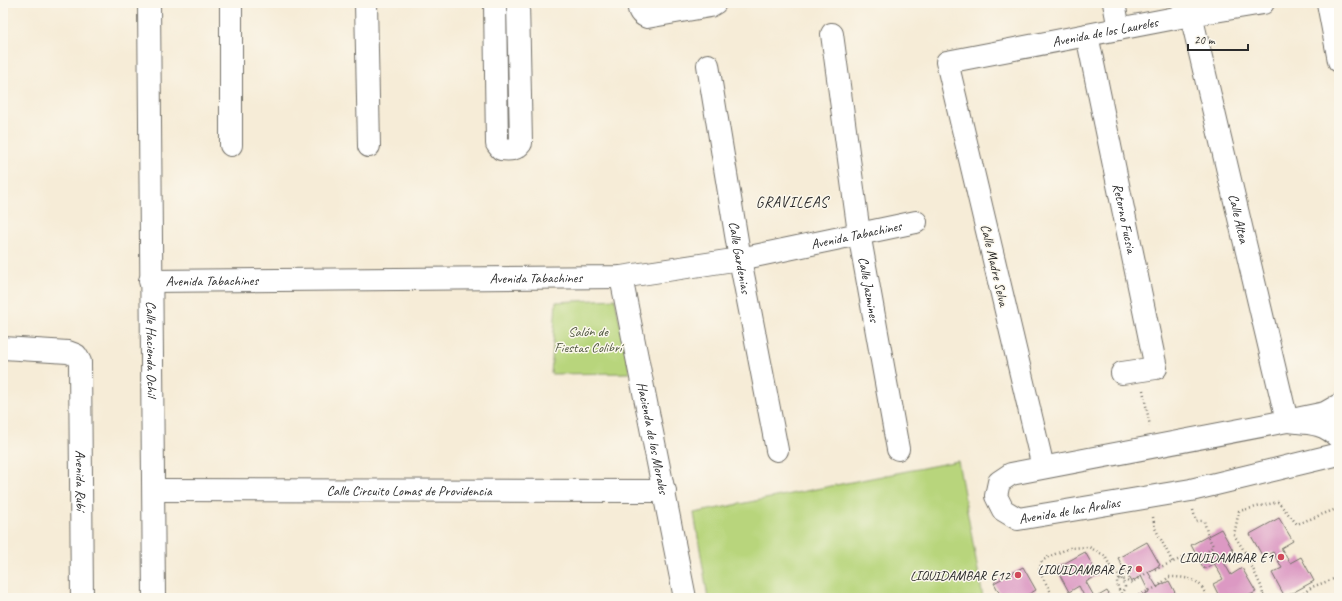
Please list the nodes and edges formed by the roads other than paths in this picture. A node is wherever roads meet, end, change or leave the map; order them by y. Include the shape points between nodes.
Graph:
1 (149, 3) edge
2 (231, 3) edge
3 (366, 3) edge
4 (495, 3) edge
5 (518, 3) edge
6 (639, 3) edge
7 (715, 3) edge
8 (1114, 3) edge
9 (1263, 3) edge
10 (1328, 3) edge
11 (1191, 15) junction
12 (1119, 29) junction
13 (832, 34) dead end
14 (1087, 35) junction
15 (1339, 61) edge
16 (947, 62) joint
17 (708, 65) dead end
18 (231, 145) dead end
19 (369, 146) dead end
20 (916, 222) dead end
21 (859, 234) junction
22 (740, 259) junction
23 (621, 277) junction
24 (150, 281) junction
25 (3, 348) edge
26 (1130, 372) road end
27 (1339, 405) edge
28 (1287, 421) junction
29 (1339, 438) edge
30 (898, 449) dead end
31 (777, 450) dead end
32 (1339, 454) edge
33 (1043, 467) junction
34 (154, 490) junction
35 (665, 491) junction
36 (82, 598) edge
37 (154, 598) edge
38 (685, 598) edge

1 - 24 street, Calle Hacienda Ochil
2 - 18 street
3 - 19 street
4 - 5 street via 497,144 501,149 509,150 517,148 521,143
6 - 7 street via 638,9 647,17
8 - 12 street
9 - 11 street, Avenida de los Laureles
10 - 15 street
11 - 12 street, Avenida de los Laureles
11 - 28 street, Calle Altea
12 - 14 street, Avenida de los Laureles
13 - 21 street, Calle Jazmines
14 - 16 street, Avenida de los Laureles
14 - 26 street, Retorno Fucsia via 1156,368
16 - 33 street, Calle Madre Selva
17 - 22 street, Calle Gardenias
20 - 21 street, Avenida Tabachines
21 - 22 street, Avenida Tabachines
21 - 30 street, Calle Jazmines
22 - 23 street, Avenida Tabachines
22 - 31 street, Calle Gardenias
23 - 24 street, Avenida Tabachines
23 - 35 street, Hacienda de los Morales
24 - 34 street, Calle Hacienda Ochil
25 - 36 street, Avenida Rubí via 68,352 76,355 80,362
27 - 28 street, Avenida de las Aralias via 1325,412
28 - 29 street, Avenida de las Aralias via 1322,426
28 - 33 street, Avenida de las Aralias
32 - 33 street, Avenida de las Aralias via 1191,490 1018,519 1003,510 996,496 999,482 1011,474
34 - 35 street, Calle Circuito Lomas de Providencia
34 - 37 street, Calle Hacienda Ochil
35 - 38 street, Hacienda de los Morales

